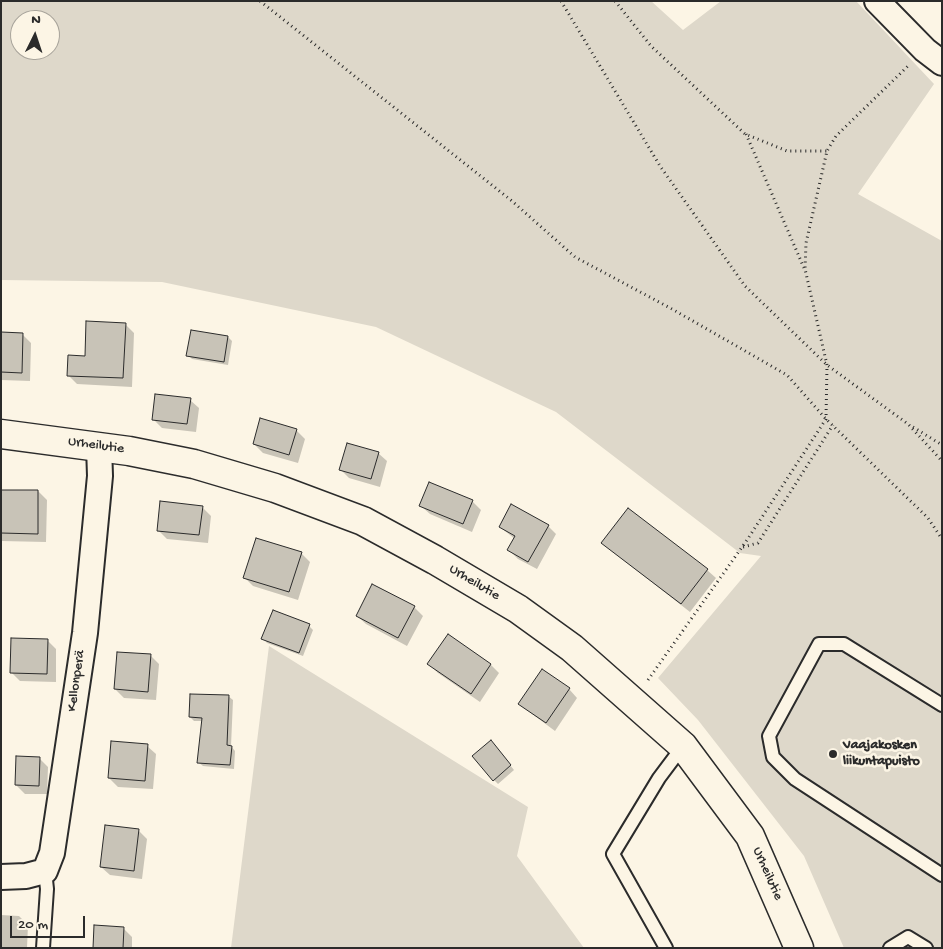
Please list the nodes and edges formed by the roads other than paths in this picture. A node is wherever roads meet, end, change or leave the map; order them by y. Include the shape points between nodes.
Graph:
1 (876, 1) edge
2 (937, 59) edge
3 (1, 434) edge
4 (100, 446) junction
5 (942, 705) edge
6 (683, 746) junction
7 (45, 871) junction
8 (942, 875) edge
9 (1, 877) edge
10 (43, 948) edge
11 (666, 948) edge
12 (799, 948) edge
13 (890, 948) edge
14 (926, 948) edge

1 - 2 street
3 - 4 street, Urheilutie
4 - 6 street, Urheilutie via 194,464 275,488 363,521 518,609 572,648
4 - 7 street, Kellonperä via 85,633 52,853
5 - 8 lane via 844,644 819,644 770,736 773,757 795,779
6 - 11 lane via 659,778 614,854
6 - 12 street, Urheilutie via 750,836
7 - 9 street
7 - 10 lane
13 - 14 lane via 908,937

